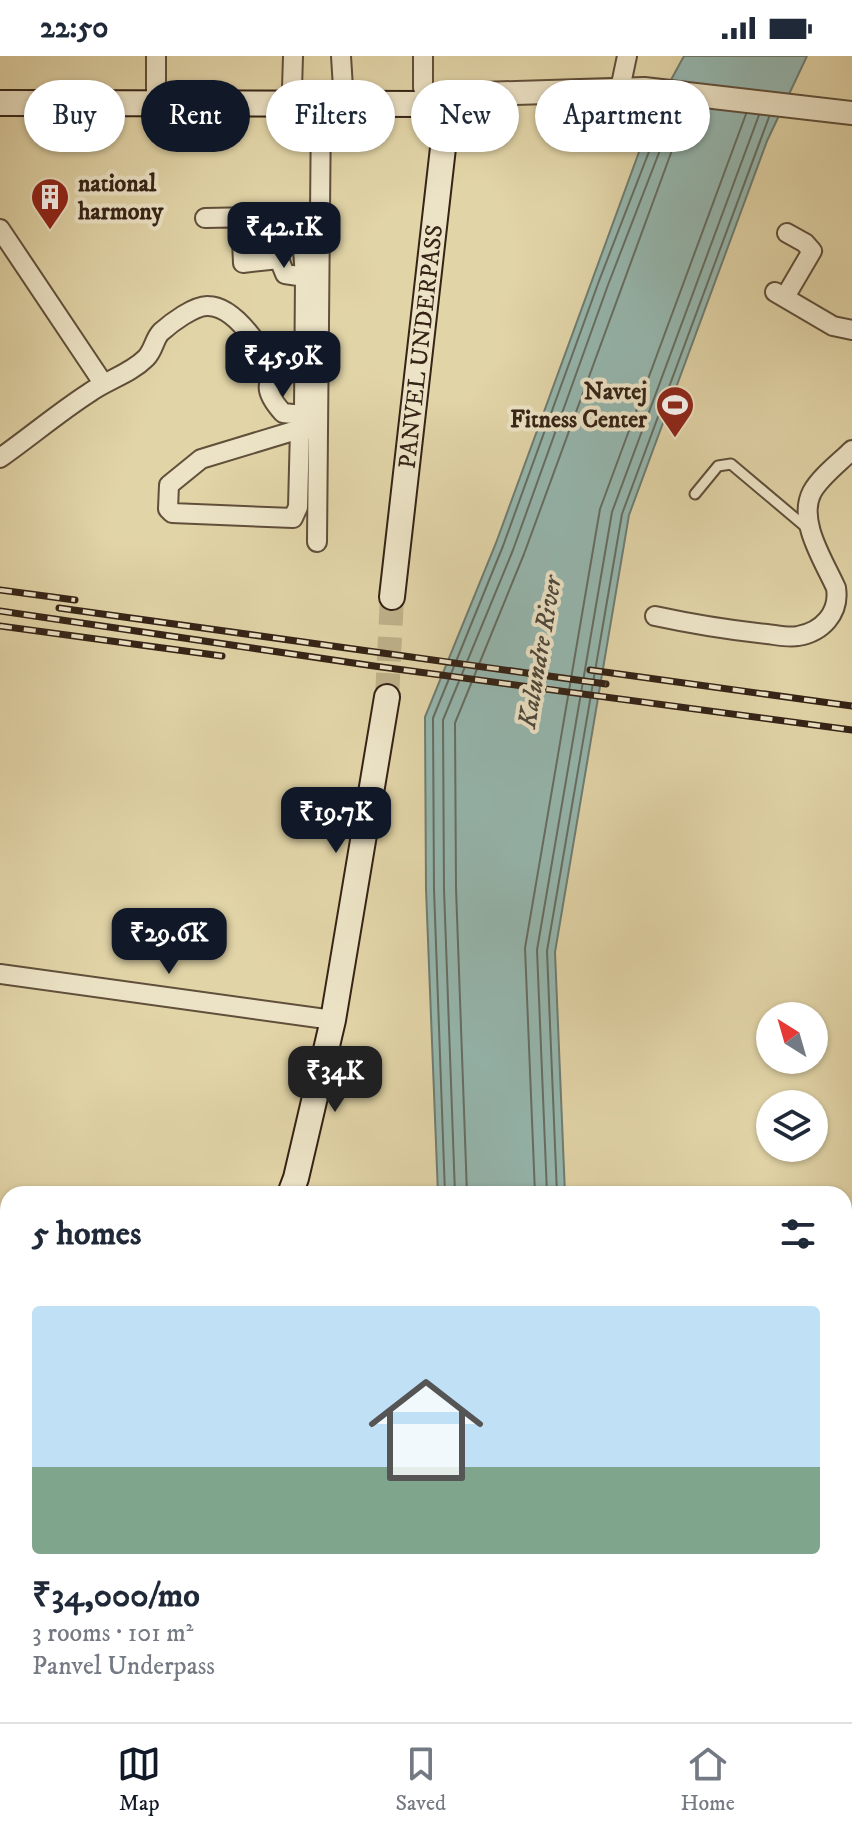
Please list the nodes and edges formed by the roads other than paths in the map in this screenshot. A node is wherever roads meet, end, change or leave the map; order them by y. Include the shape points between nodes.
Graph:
1 (156, 56) edge
2 (293, 56) edge
3 (341, 56) edge
4 (423, 56) edge
5 (627, 56) edge
6 (156, 80) edge
7 (292, 80) edge
8 (342, 80) edge
9 (423, 80) edge
10 (622, 80) edge
11 (0, 89) edge
12 (24, 95) edge
13 (24, 97) edge
14 (710, 97) edge
15 (0, 103) edge
16 (852, 113) edge
17 (321, 152) edge
18 (443, 152) edge
19 (320, 216) junction
20 (241, 217) junction
21 (205, 218) dead end
22 (0, 229) edge
23 (787, 233) dead end
24 (241, 237) junction
25 (312, 277) junction
26 (852, 330) edge
27 (252, 337) dead end
28 (305, 371) junction
29 (103, 383) junction
30 (307, 425) junction
31 (852, 450) edge
32 (0, 458) edge
33 (695, 494) dead end
34 (298, 507) junction
35 (317, 508) junction
36 (810, 530) junction
37 (317, 542) dead end
38 (845, 593) edge
39 (392, 597) tunnel mouth
40 (655, 616) dead end
41 (387, 697) tunnel mouth
42 (0, 974) edge
43 (333, 1020) junction
44 (292, 1186) edge

1 - 6 street
2 - 7 street
3 - 8 street
4 - 9 street
5 - 10 street
11 - 12 main road
13 - 15 main road
14 - 16 street
17 - 19 street
18 - 39 main road, PANVEL UNDERPASS
19 - 20 street
19 - 25 street
20 - 21 street
20 - 24 street
22 - 29 street
23 - 26 street via 812,251 780,295 812,316
24 - 25 street via 302,235
24 - 25 street via 243,263 279,259 285,274
25 - 28 street
25 - 30 street
27 - 29 street via 225,312 210,305 198,307 161,332 154,349 130,371
28 - 30 street
28 - 30 street via 273,376 270,394 283,413
29 - 32 street
30 - 34 street
30 - 34 street via 201,459 169,485 172,513 293,518
30 - 35 street
31 - 36 street via 813,490
33 - 36 lane via 718,466 731,464
34 - 35 street
35 - 37 street
36 - 38 street via 836,588
38 - 40 street via 823,628 796,637
41 - 43 main road
42 - 43 street
43 - 44 main road

